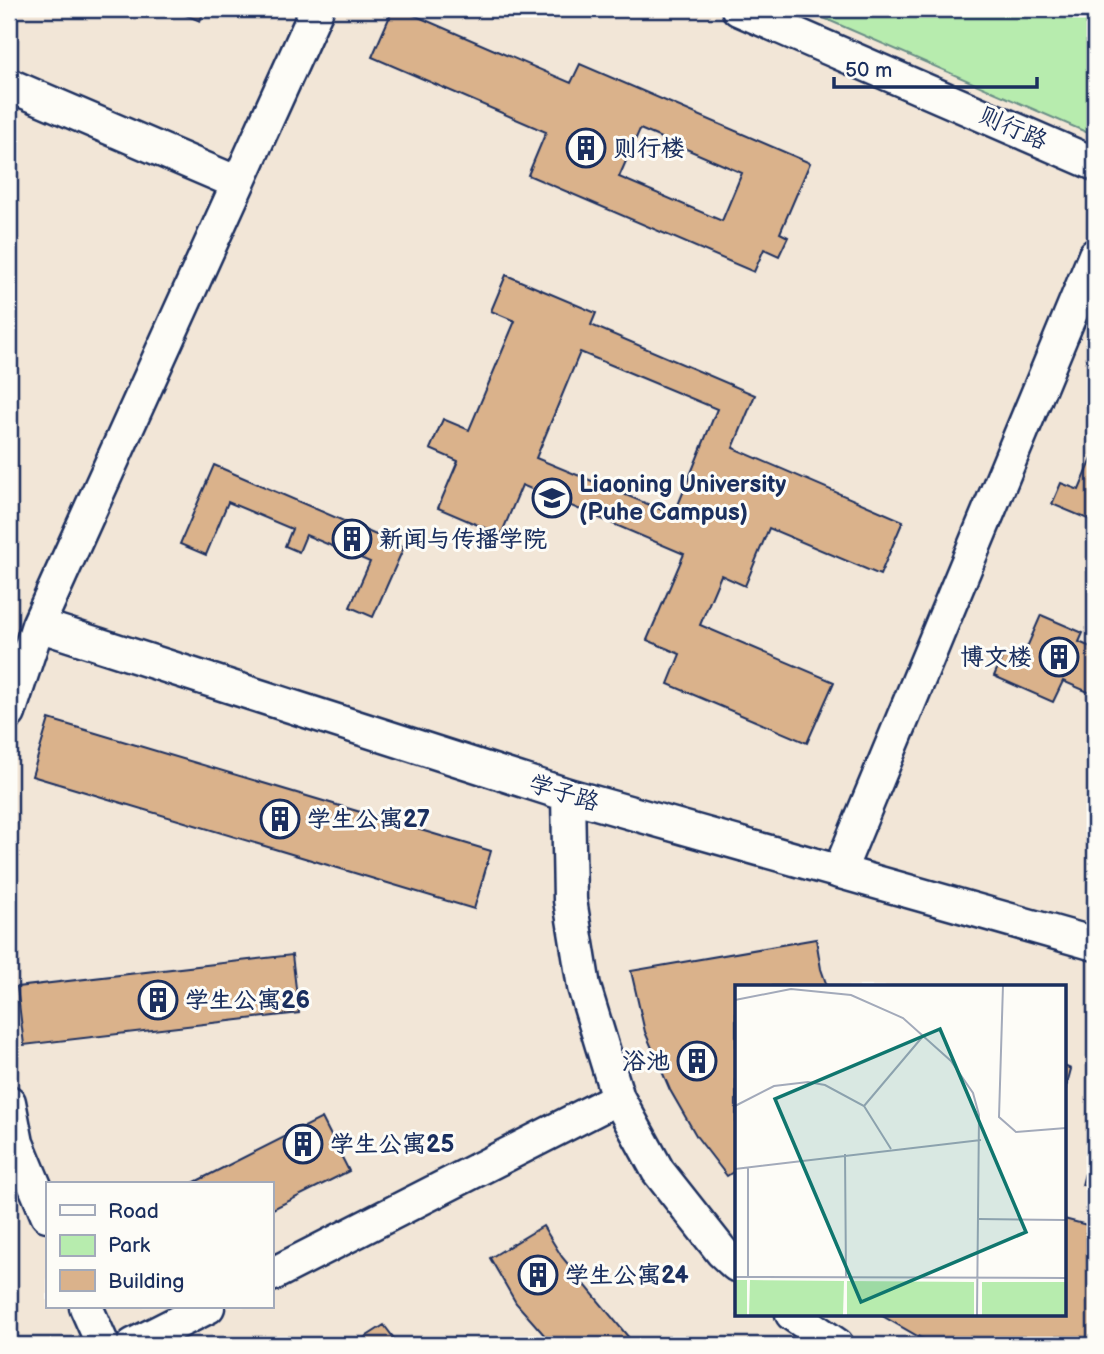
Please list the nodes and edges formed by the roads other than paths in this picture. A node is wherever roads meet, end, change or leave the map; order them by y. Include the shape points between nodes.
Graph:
1 (317, 9) edge
2 (738, 9) edge
3 (9, 85) edge
4 (1095, 164) edge
5 (239, 183) junction
6 (1095, 255) edge
7 (38, 625) junction
8 (9, 713) edge
9 (568, 795) junction
10 (839, 872) junction
11 (1095, 944) edge
12 (618, 1098) junction
13 (9, 1102) edge
14 (46, 1213) edge
15 (735, 1263) edge
16 (273, 1274) edge
17 (86, 1308) edge
18 (206, 1308) edge
19 (795, 1316) edge
20 (103, 1345) edge
21 (133, 1345) edge
22 (838, 1345) edge

1 - 5 street
2 - 4 street, 则行路
3 - 5 street
5 - 7 street
6 - 10 street
7 - 8 street
7 - 9 street, 学子路
9 - 10 street, 学子路
9 - 12 street via 570,900 584,987
10 - 11 street, 学子路
12 - 15 street via 658,1171
12 - 16 street
13 - 14 street via 17,1143
17 - 20 street
18 - 21 street
19 - 22 street

